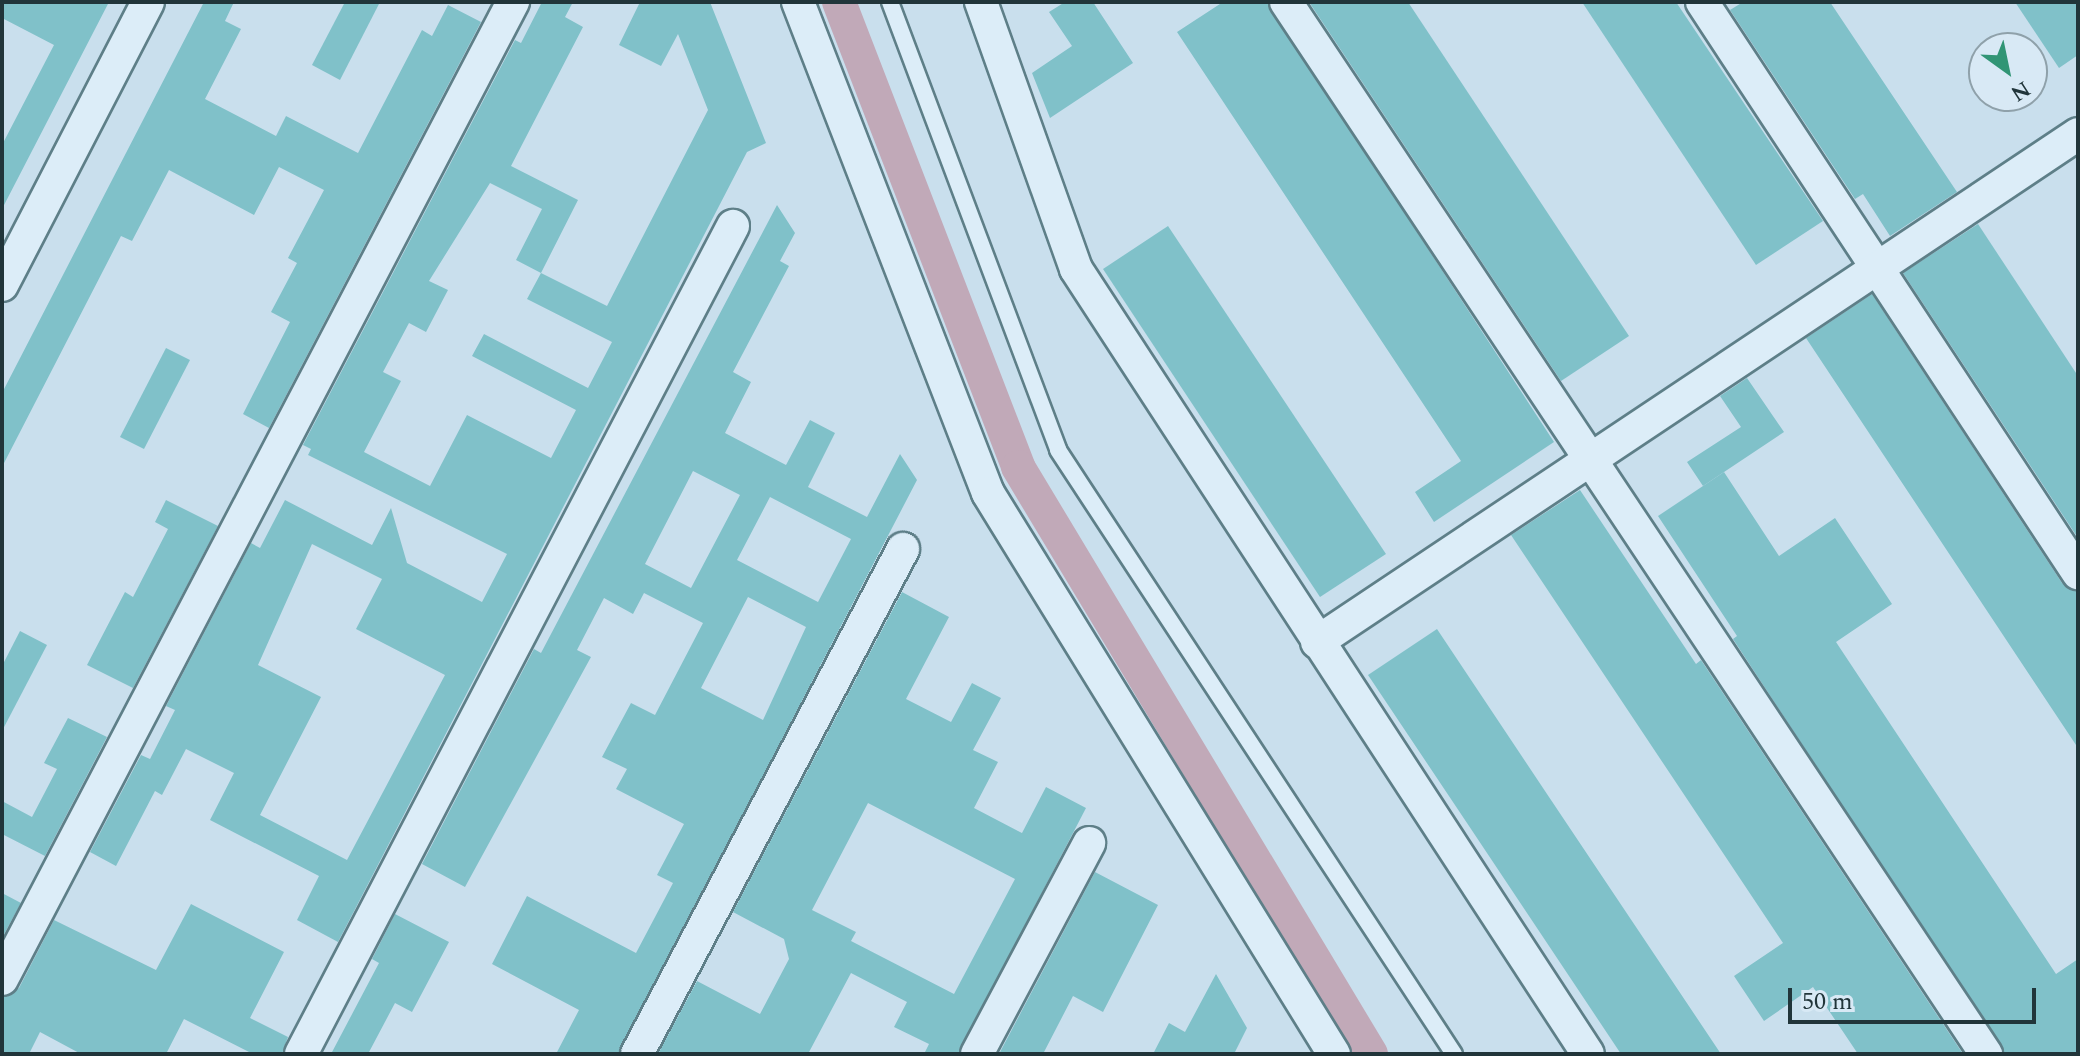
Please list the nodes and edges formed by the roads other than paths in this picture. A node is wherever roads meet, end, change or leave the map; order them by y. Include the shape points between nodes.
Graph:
1 (148, 2) edge
2 (513, 2) edge
3 (798, 2) edge
4 (890, 2) edge
5 (981, 2) edge
6 (1286, 2) edge
7 (1702, 2) edge
8 (2078, 134) edge
9 (733, 226) dead end
10 (1877, 268) junction
11 (2, 285) edge
12 (1591, 462) junction
13 (903, 549) dead end
14 (2078, 573) edge
15 (1317, 642) junction
16 (1089, 843) dead end
17 (2, 979) edge
18 (301, 1054) edge
19 (637, 1054) edge
20 (977, 1054) edge
21 (1334, 1054) edge
22 (1454, 1054) edge
23 (1588, 1054) edge
24 (1986, 1054) edge

1 - 11 street
2 - 17 street
3 - 21 street via 988,493
4 - 22 lane via 1058,450
5 - 15 street via 1076,269
6 - 12 street
7 - 10 street
8 - 10 street
9 - 18 street
10 - 12 street
10 - 14 street
12 - 15 street
12 - 24 street
13 - 19 street
15 - 23 street
16 - 20 street

